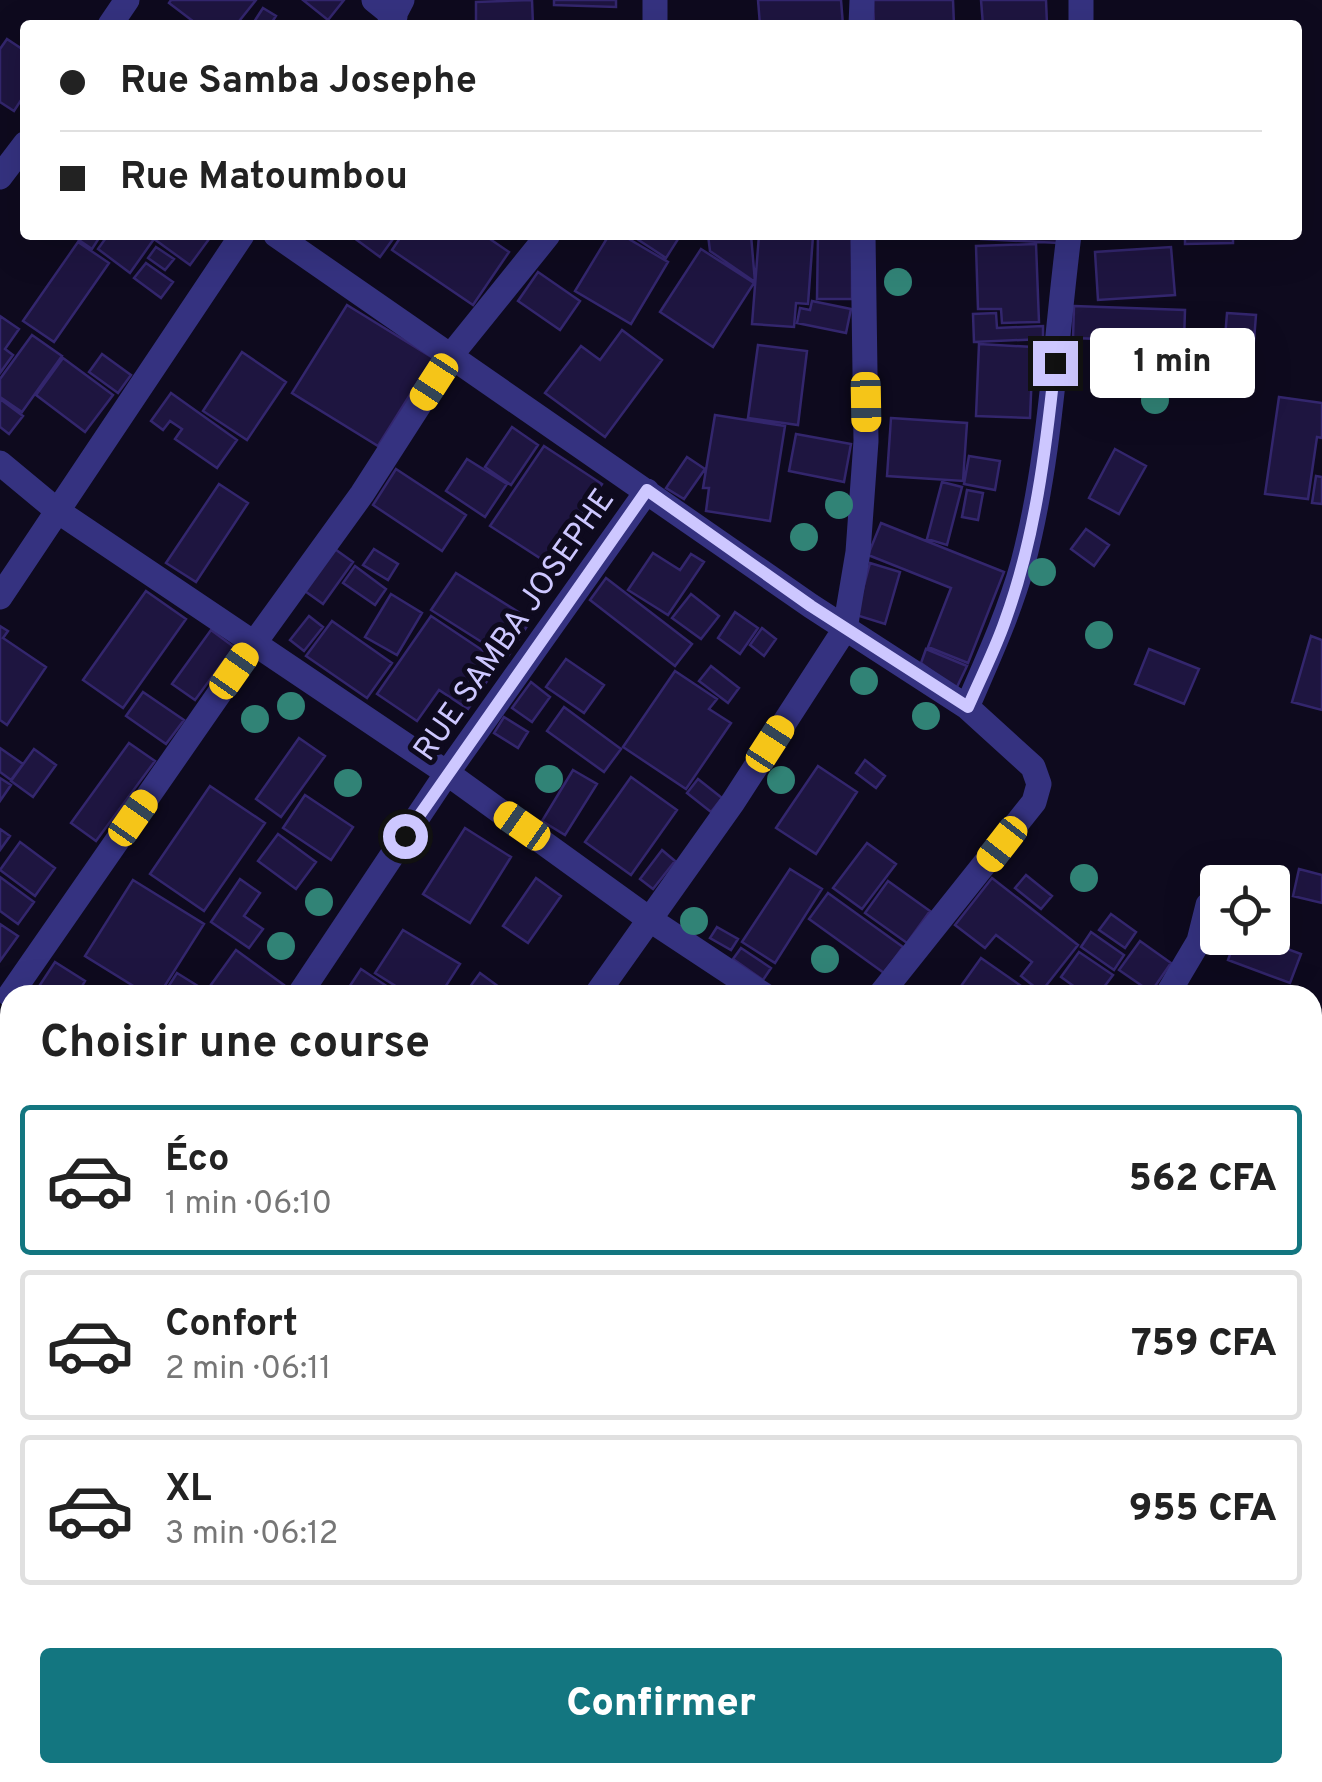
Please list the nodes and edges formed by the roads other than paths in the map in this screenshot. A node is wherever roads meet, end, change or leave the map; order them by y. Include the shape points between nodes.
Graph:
1 (374, 0) edge
2 (396, 14) edge
3 (20, 151) edge
4 (0, 177) edge
5 (239, 240) edge
6 (283, 240) edge
7 (544, 240) edge
8 (863, 240) edge
9 (1068, 240) edge
10 (452, 354) junction
11 (0, 463) edge
12 (647, 490) junction
13 (59, 512) junction
14 (0, 597) edge
15 (845, 628) junction
16 (255, 642) junction
17 (968, 707) junction
18 (447, 773) junction
19 (650, 919) junction
20 (1200, 938) edge
21 (17, 985) edge
22 (307, 985) edge
23 (603, 985) edge
24 (749, 985) edge
25 (888, 985) edge
26 (1173, 985) edge

1 - 2 street
3 - 4 street
5 - 13 street
6 - 10 street
7 - 10 street
8 - 15 street via 866,441
9 - 17 street via 1047,437 1024,560
10 - 12 street
10 - 16 street
11 - 13 street
12 - 15 street
12 - 18 street, RUE SAMBA JOSEPHE
13 - 14 street
13 - 16 street
15 - 17 street
15 - 19 street
16 - 18 street
16 - 21 street
17 - 25 street via 1033,767 1039,784 1034,802
18 - 19 street
18 - 22 street, RUE SAMBA JOSEPHE
19 - 23 street
19 - 24 street
20 - 26 street

